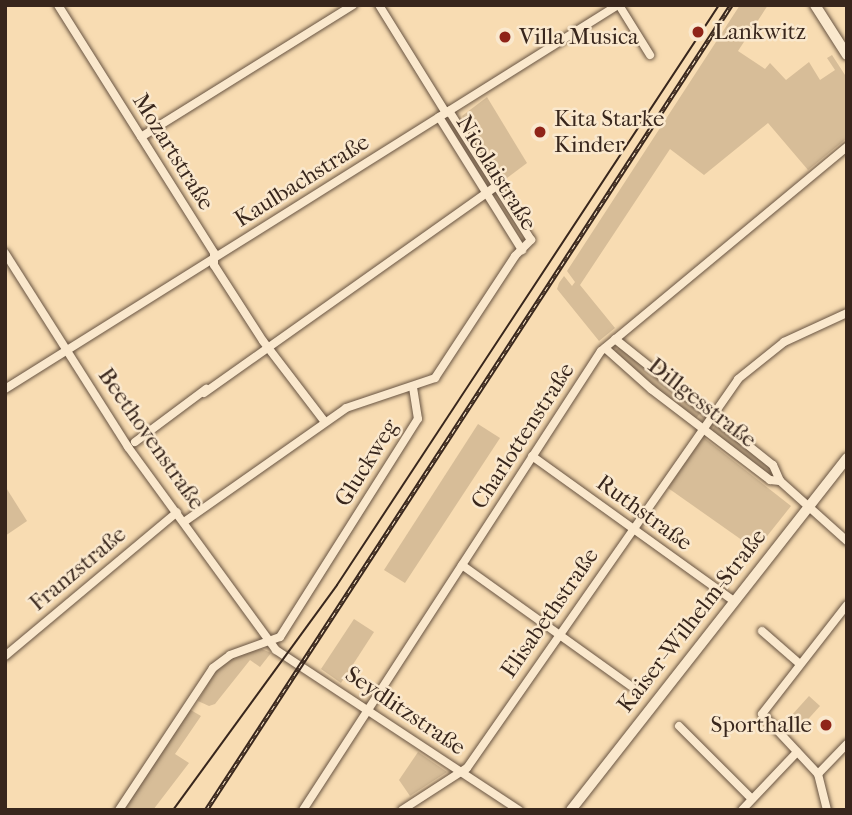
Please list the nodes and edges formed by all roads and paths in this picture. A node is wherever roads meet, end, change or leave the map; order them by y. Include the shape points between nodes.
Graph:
1 (58, 5) edge
2 (353, 5) edge
3 (379, 5) edge
4 (619, 5) edge
5 (815, 5) edge
6 (650, 55) dead end
7 (847, 55) edge
8 (445, 114) junction
9 (141, 137) junction
10 (847, 147) edge
11 (496, 186) junction
12 (486, 193) junction
13 (522, 250) junction
14 (5, 253) edge
15 (214, 258) junction
16 (847, 313) edge
17 (615, 339) junction
18 (268, 347) junction
19 (605, 348) junction
20 (67, 350) junction
21 (5, 388) edge
22 (413, 389) junction
23 (709, 416) junction
24 (324, 422) junction
25 (701, 428) junction
26 (132, 444) junction
27 (532, 456) junction
28 (847, 458) edge
29 (780, 481) junction
30 (808, 506) junction
31 (177, 512) junction
32 (184, 522) junction
33 (632, 528) junction
34 (847, 541) edge
35 (462, 565) junction
36 (734, 601) junction
37 (847, 605) edge
38 (762, 631) dead end
39 (559, 634) junction
40 (271, 643) junction
41 (5, 656) edge
42 (800, 664) junction
43 (631, 685) dead end
44 (368, 710) junction
45 (679, 726) dead end
46 (847, 744) edge
47 (797, 752) junction
48 (461, 772) junction
49 (818, 774) junction
50 (752, 799) junction
51 (119, 810) edge
52 (303, 810) edge
53 (402, 810) edge
54 (519, 810) edge
55 (571, 810) edge
56 (742, 810) edge
57 (827, 810) edge

1 - 9 street, Mozartstraße
2 - 9 street
3 - 8 street, Nicolaistraße
4 - 6 street
4 - 8 street, Kaulbachstraße
5 - 7 main road
8 - 11 street, Nicolaistraße
8 - 12 street, Nicolaistraße
8 - 15 street, Kaulbachstraße
9 - 15 street, Mozartstraße
10 - 17 street, Charlottenstraße
11 - 12 street
11 - 13 street, Nicolaistraße via 531,240
12 - 13 street, Nicolaistraße
12 - 18 street
13 - 22 street via 448,362 435,378
14 - 20 street, Beethovenstraße
15 - 18 street, Mozartstraße
15 - 20 street, Kaulbachstraße
16 - 23 street, Elisabethstraße via 793,336 763,356
17 - 19 street, Charlottenstraße
17 - 23 street, Dillgesstraße
18 - 24 street, Mozartstraße
18 - 26 street
19 - 25 street, Dillgesstraße
19 - 27 street, Charlottenstraße
20 - 21 street, Kaulbachstraße
20 - 26 street, Beethovenstraße
22 - 24 street via 363,400
22 - 40 street, Gluckweg via 420,411 303,600
23 - 25 street, Elisabethstraße
23 - 29 street, Dillgesstraße via 773,465
24 - 32 street
25 - 29 street, Dillgesstraße via 769,480
25 - 33 street, Elisabethstraße
26 - 31 street, Beethovenstraße
27 - 33 street, Ruthstraße
27 - 35 street, Charlottenstraße
28 - 30 main road, Kaiser-Wilhelm-Straße
29 - 30 street, Dillgesstraße
30 - 34 street, Dillgesstraße
30 - 36 main road, Kaiser-Wilhelm-Straße
31 - 32 street, Beethovenstraße
31 - 41 street, Franzstraße
32 - 40 street, Beethovenstraße
33 - 36 street, Ruthstraße
33 - 39 street, Elisabethstraße
35 - 39 street
35 - 44 street, Charlottenstraße
36 - 55 main road, Kaiser-Wilhelm-Straße
37 - 42 street
38 - 42 street
39 - 43 street
39 - 48 street, Elisabethstraße
40 - 44 street, Seydlitzstraße
40 - 51 street via 237,652 213,668
42 - 47 street via 762,714
44 - 48 street, Seydlitzstraße
44 - 52 street, Charlottenstraße
45 - 50 street
46 - 49 street
47 - 49 street
47 - 50 street
48 - 53 street, Elisabethstraße
48 - 54 street, Seydlitzstraße
49 - 57 street
50 - 56 street

